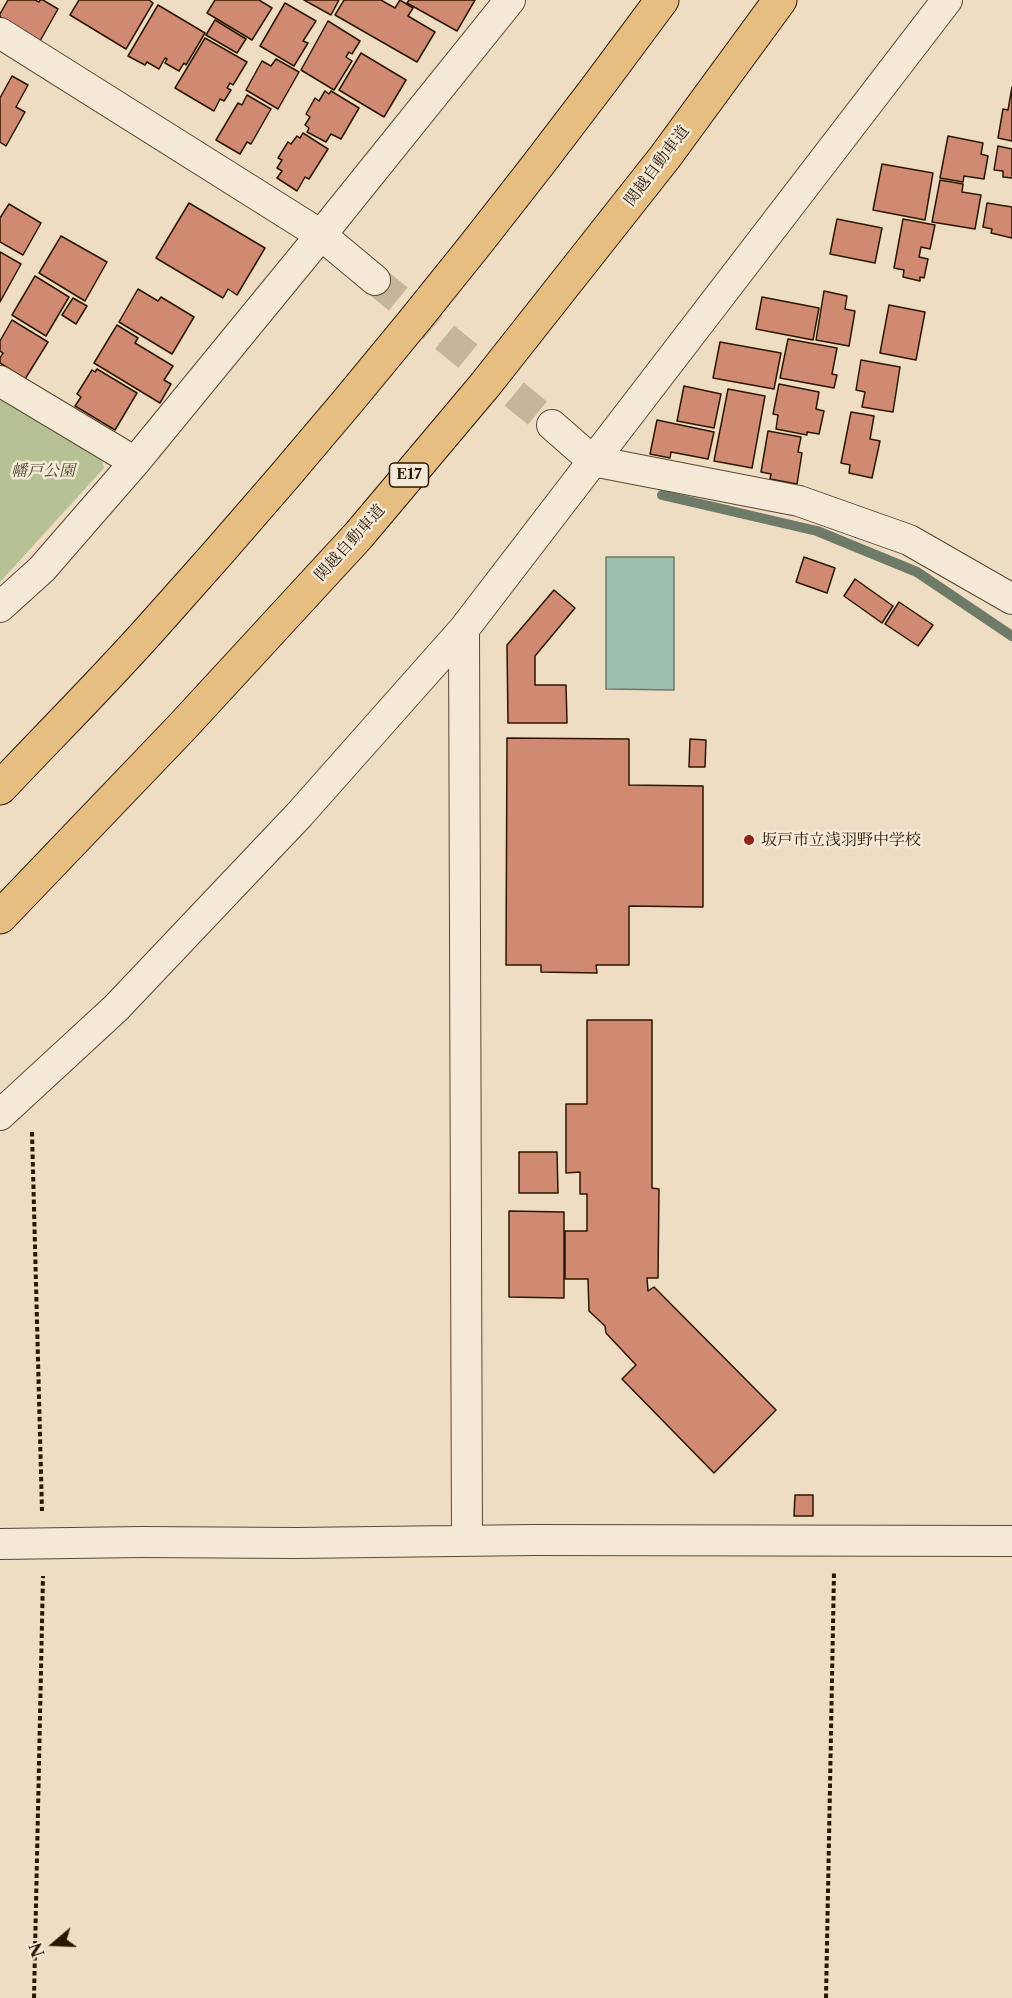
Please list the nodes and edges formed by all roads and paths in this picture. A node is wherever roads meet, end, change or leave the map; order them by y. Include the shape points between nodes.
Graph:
1 (510, 0) edge
2 (662, 0) edge
3 (780, 0) edge
4 (947, 0) edge
5 (0, 33) edge
6 (321, 235) junction
7 (375, 280) tunnel mouth
8 (0, 381) edge
9 (552, 425) tunnel mouth
10 (593, 461) junction
11 (135, 462) junction
12 (1012, 599) edge
13 (0, 607) edge
14 (464, 629) junction
15 (0, 788) edge
16 (0, 917) edge
17 (0, 1115) edge
18 (835, 1539) junction
19 (467, 1541) junction
20 (1012, 1541) edge
21 (0, 1544) edge
22 (826, 1998) edge

1 - 6 street
2 - 15 highway via 582,110 311,446 152,628
3 - 16 highway, 関越自動車道 / E17 via 643,185 485,385 358,536
4 - 10 street
5 - 6 street
6 - 7 street
6 - 11 street
8 - 11 street
9 - 10 street
10 - 12 street via 799,501 909,540
10 - 14 street
11 - 13 street via 42,569
14 - 17 street via 299,815 116,1008
14 - 19 street
18 - 19 street
18 - 20 street
18 - 22 path
19 - 21 street

